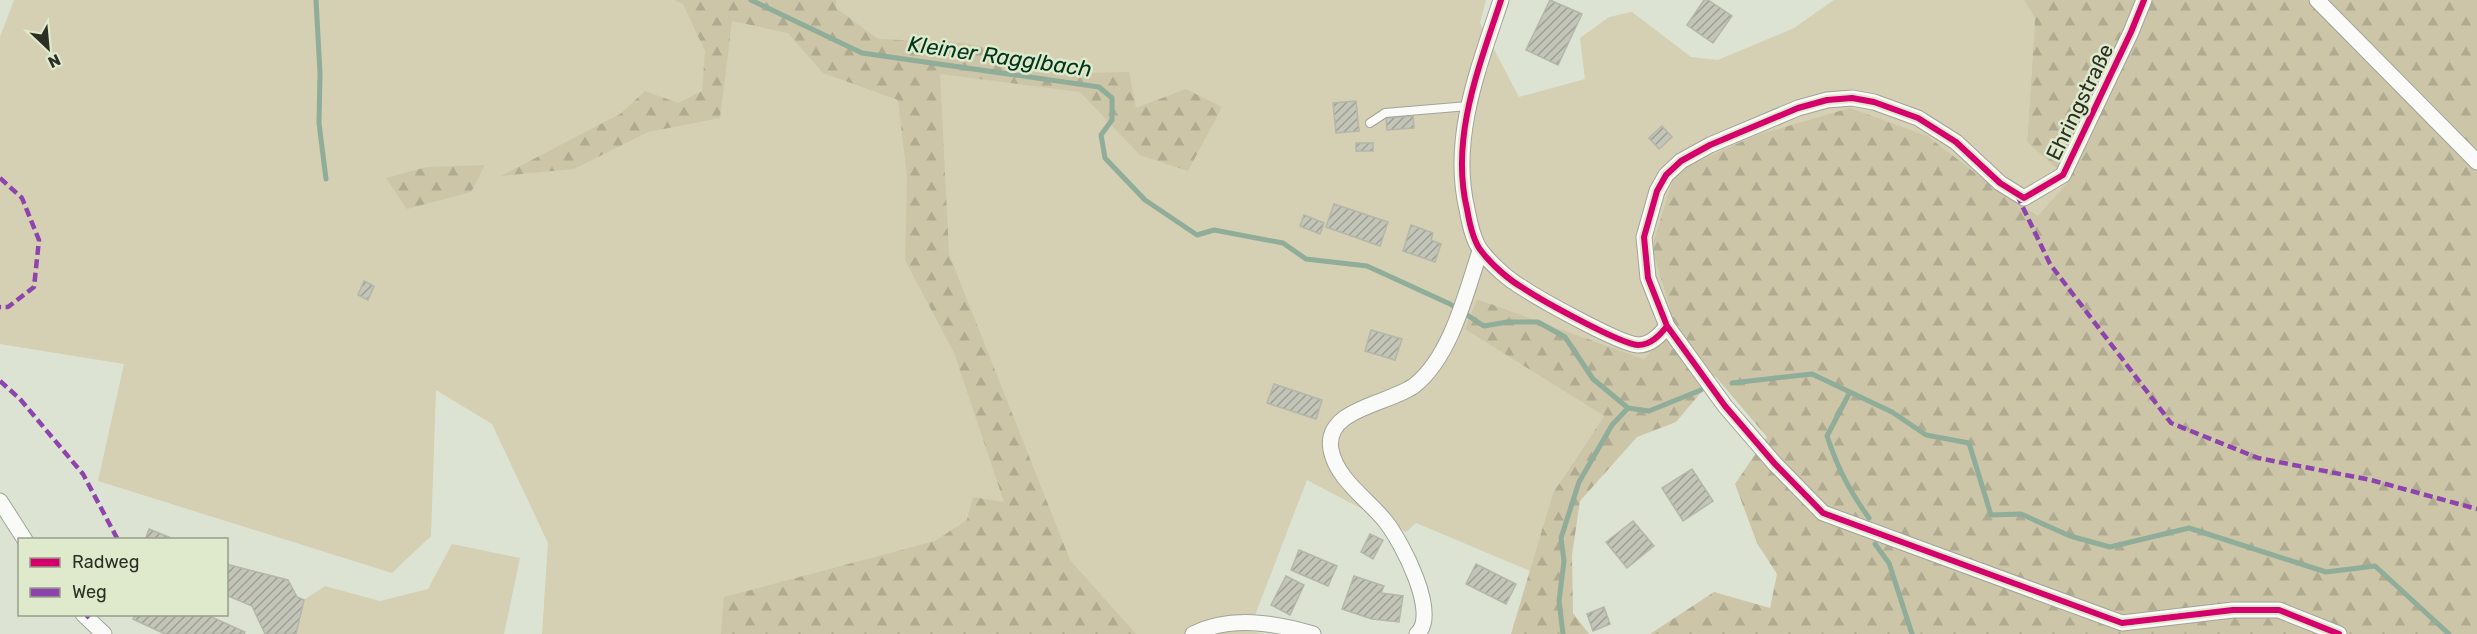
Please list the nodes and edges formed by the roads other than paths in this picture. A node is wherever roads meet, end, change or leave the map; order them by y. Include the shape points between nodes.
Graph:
1 (1501, 0) edge
2 (2144, 0) edge
3 (2317, 0) edge
4 (1468, 106) junction
5 (1370, 123) dead end
6 (2477, 162) edge
7 (1480, 251) junction
8 (1667, 326) junction
9 (0, 501) edge
10 (24, 538) edge
11 (84, 616) edge
12 (104, 634) edge
13 (1193, 634) edge
14 (1313, 634) edge
15 (1417, 634) edge
16 (2339, 634) edge

1 - 4 street
2 - 8 street, Ehringstraße via 2063,175 2024,198 2000,183 1956,142 1918,118 1852,98 1798,108 1681,161 1657,191 1644,237 1648,278
3 - 6 street
4 - 5 lane via 1385,113
4 - 7 street via 1462,188
7 - 8 street via 1522,288 1620,340 1638,345 1649,342
7 - 15 street via 1441,352 1415,385 1352,412 1331,439 1340,472 1399,540 1425,608 1425,622
8 - 16 street via 1725,406 1822,513 2122,623 2233,610 2278,610
9 - 10 street
11 - 12 street
13 - 14 street via 1205,628 1253,623 1281,625

